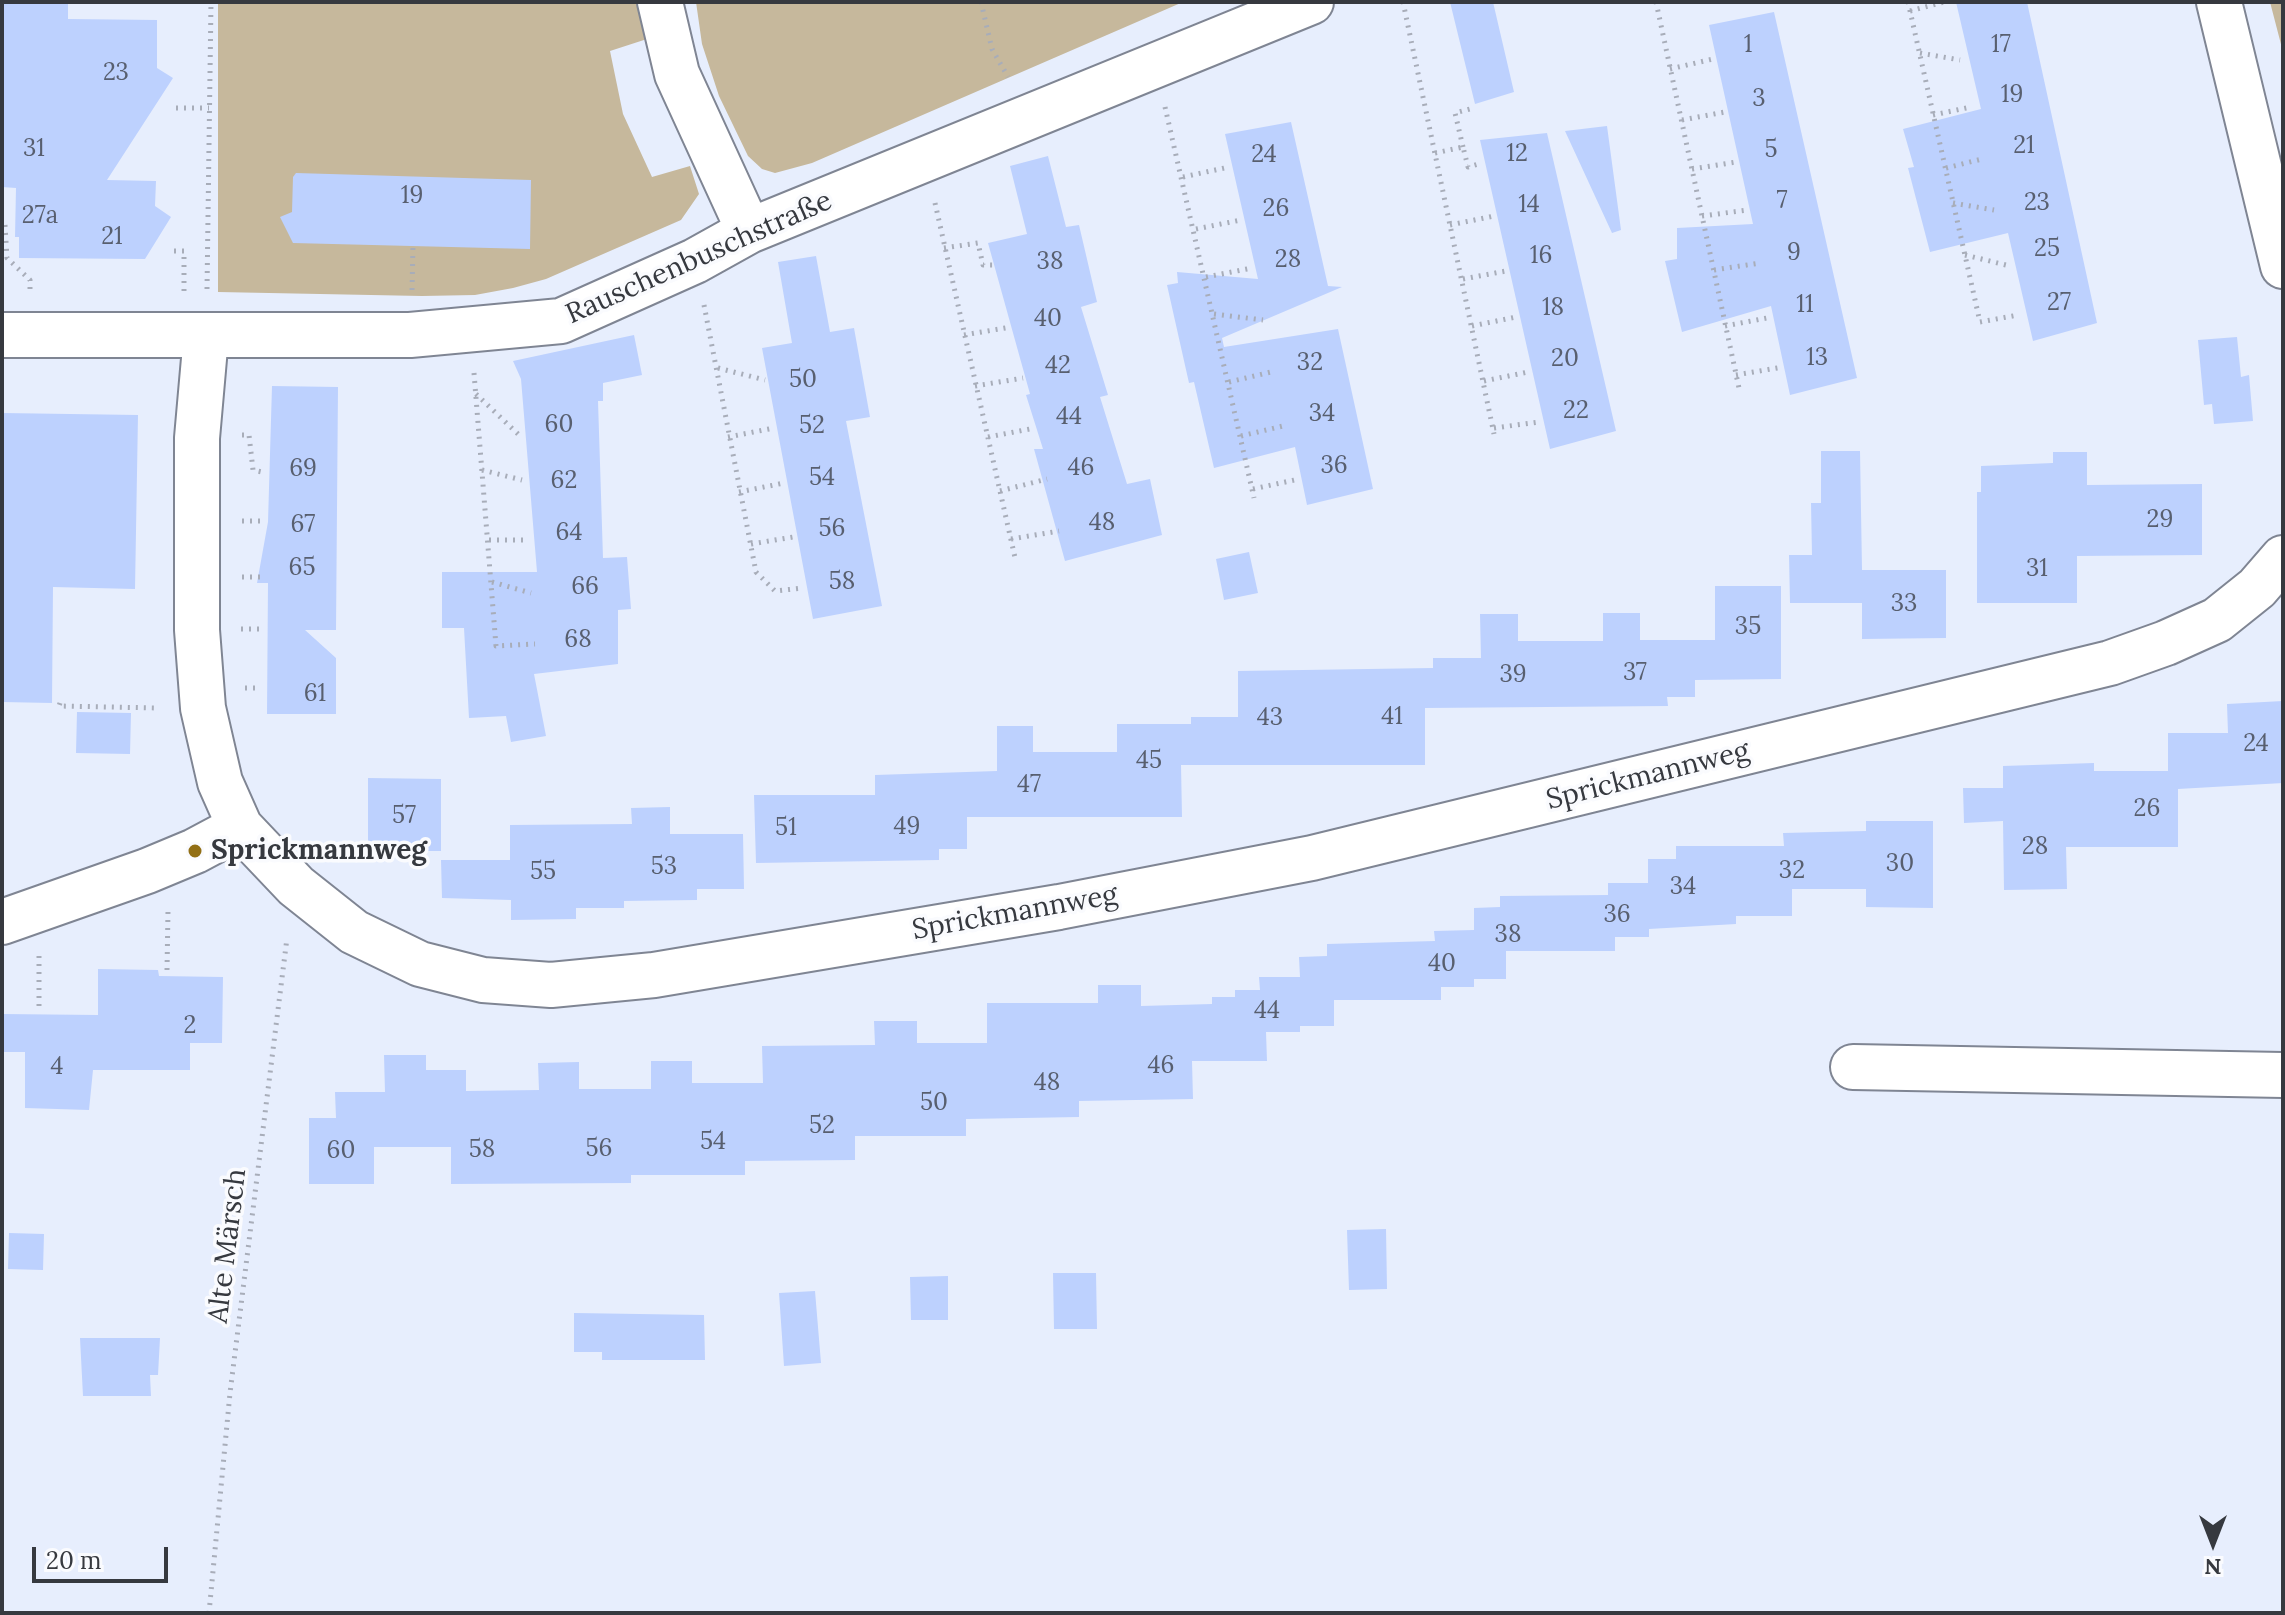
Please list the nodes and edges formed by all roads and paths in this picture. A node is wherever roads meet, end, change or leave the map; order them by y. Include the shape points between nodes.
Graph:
1 (211, 2) edge
2 (660, 2) edge
3 (981, 2) edge
4 (1311, 2) edge
5 (1403, 2) edge
6 (1656, 2) edge
7 (1908, 2) edge
8 (1944, 2) edge
9 (2219, 2) edge
10 (1910, 11) junction
11 (1920, 53) junction
12 (1713, 59) dead end
13 (1960, 60) dead end
14 (1155, 68) junction
15 (1670, 69) junction
16 (1971, 107) dead end
17 (176, 108) dead end
18 (209, 108) junction
19 (1470, 109) dead end
20 (1725, 112) dead end
21 (1933, 115) junction
22 (1030, 117) junction
23 (1682, 120) junction
24 (1463, 147) junction
25 (1435, 153) junction
26 (926, 159) junction
27 (1982, 159) dead end
28 (1736, 162) dead end
29 (1482, 163) dead end
30 (1229, 167) dead end
31 (1946, 168) junction
32 (1692, 169) junction
33 (1183, 177) junction
34 (1953, 203) junction
35 (1748, 210) dead end
36 (1994, 210) dead end
37 (1494, 216) dead end
38 (1702, 216) junction
39 (1241, 220) dead end
40 (5, 225) dead end
41 (1450, 225) junction
42 (1196, 229) junction
43 (749, 231) junction
44 (944, 248) junction
45 (1965, 255) junction
46 (695, 261) junction
47 (1760, 263) dead end
48 (997, 265) dead end
49 (2006, 265) dead end
50 (2283, 266) edge
51 (1252, 268) dead end
52 (1714, 270) junction
53 (1506, 271) dead end
54 (1206, 277) junction
55 (1463, 279) junction
56 (1214, 314) junction
57 (2018, 315) dead end
58 (1516, 317) dead end
59 (1772, 317) dead end
60 (1263, 320) dead end
61 (1472, 326) junction
62 (1725, 326) junction
63 (1011, 327) dead end
64 (471, 332) junction
65 (15, 335) edge
66 (964, 335) junction
67 (206, 336) junction
68 (1783, 367) dead end
69 (718, 368) junction
70 (1275, 371) dead end
71 (1528, 372) dead end
72 (1736, 375) junction
73 (1023, 378) dead end
74 (765, 380) dead end
75 (1484, 381) junction
76 (1229, 382) junction
77 (975, 386) junction
78 (1739, 388) dead end
79 (475, 394) junction
80 (1539, 422) dead end
81 (1287, 425) dead end
82 (774, 428) dead end
83 (1035, 428) dead end
84 (518, 434) dead end
85 (1241, 436) junction
86 (728, 437) junction
87 (988, 437) junction
88 (482, 470) junction
89 (1047, 479) dead end
90 (1299, 479) dead end
91 (522, 480) dead end
92 (784, 483) dead end
93 (1253, 489) junction
94 (1000, 491) junction
95 (739, 492) junction
96 (1254, 498) dead end
97 (1059, 531) dead end
98 (793, 537) dead end
99 (1011, 539) junction
100 (489, 540) junction
101 (527, 540) dead end
102 (751, 544) junction
103 (2283, 558) edge
104 (1016, 562) dead end
105 (492, 582) junction
106 (803, 588) dead end
107 (531, 593) dead end
108 (535, 644) dead end
109 (60, 703) dead end
110 (203, 708) junction
111 (240, 827) junction
112 (169, 861) junction
113 (296, 886) junction
114 (2, 922) edge
115 (167, 970) dead end
116 (1853, 1067) dead end
117 (2283, 1075) edge
118 (209, 1613) edge

1 - 18 path
2 - 43 street via 677,74
3 - 22 path via 992,49
4 - 14 street, Rauschenbuschstraße
5 - 25 path
6 - 15 path
7 - 10 path
8 - 10 path
9 - 50 street
10 - 11 path
11 - 13 path
11 - 21 path
12 - 15 path
14 - 22 street, Rauschenbuschstraße
14 - 33 path
15 - 23 path
16 - 21 path
17 - 18 path
18 - 67 path
19 - 24 path via 1455,113
20 - 23 path
21 - 31 path
22 - 26 street, Rauschenbuschstraße
23 - 32 path
24 - 25 path
24 - 29 path via 1468,167
25 - 41 path
26 - 43 street, Rauschenbuschstraße
26 - 44 path
27 - 31 path
28 - 32 path
30 - 33 path
31 - 34 path
32 - 38 path
33 - 42 path
34 - 36 path
34 - 45 path
35 - 38 path
37 - 41 path
38 - 52 path
39 - 42 path
40 - 65 path via 7,258 30,280
41 - 55 path
42 - 54 path
43 - 46 street, Rauschenbuschstraße
44 - 48 path via 978,243 983,265
44 - 66 path
45 - 49 path
45 - 57 path via 1980,322
46 - 64 street, Rauschenbuschstraße via 561,321
46 - 69 path
47 - 52 path
51 - 54 path
52 - 62 path
53 - 55 path
54 - 56 path
55 - 61 path
56 - 60 path
56 - 76 path
58 - 61 path
59 - 62 path
61 - 75 path
62 - 72 path
63 - 66 path
64 - 67 street, Rauschenbuschstraße
64 - 79 path
65 - 67 street, Rauschenbuschstraße
66 - 77 path
67 - 110 street, Sprickmannweg via 196,521
68 - 72 path
69 - 74 path
69 - 86 path
70 - 76 path
71 - 75 path
72 - 78 path
73 - 77 path
75 - 80 path via 1494,431
76 - 85 path
77 - 87 path
79 - 84 path
79 - 88 path
81 - 85 path
82 - 86 path
83 - 87 path
85 - 93 path
86 - 95 path
87 - 94 path
88 - 91 path
88 - 100 path
89 - 94 path
90 - 93 path
92 - 95 path
93 - 96 path
94 - 99 path
95 - 102 path
97 - 99 path
98 - 102 path
99 - 104 path
100 - 101 path
100 - 105 path
102 - 106 path via 756,572 775,591
103 - 113 street, Sprickmannweg via 2257,588 2217,620 2110,663 1312,858 654,975 551,985 483,980 420,964 354,932
105 - 107 path
105 - 108 path via 496,646
109 - 110 path
110 - 111 street, Sprickmannweg via 220,782
111 - 112 street
111 - 113 street, Sprickmannweg
112 - 114 street
112 - 115 path
113 - 118 path, Alte Märsch via 230,1393
116 - 117 street

